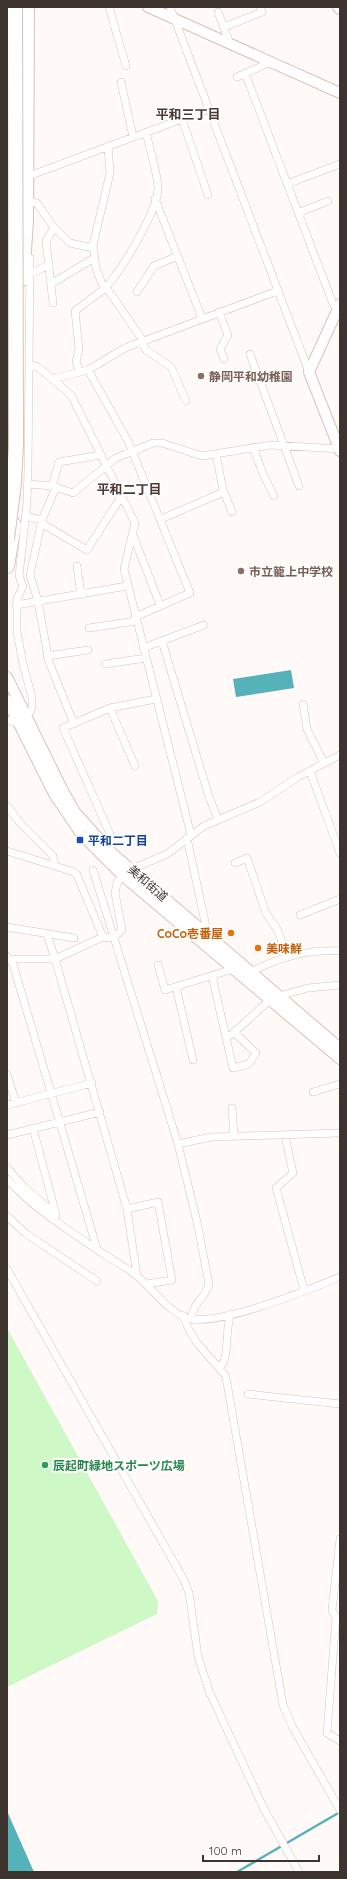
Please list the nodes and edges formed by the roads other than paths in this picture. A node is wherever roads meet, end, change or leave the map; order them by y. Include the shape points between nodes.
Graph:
1 (15, 7) edge
2 (27, 7) edge
3 (110, 7) edge
4 (148, 7) edge
5 (170, 7) edge
6 (260, 7) edge
7 (218, 12) dead end
8 (175, 19) junction
9 (224, 27) junction
10 (230, 44) junction
11 (271, 62) junction
12 (126, 66) dead end
13 (246, 73) junction
14 (237, 77) dead end
15 (121, 82) dead end
16 (340, 93) edge
17 (210, 109) junction
18 (182, 119) junction
19 (146, 132) junction
20 (133, 137) junction
21 (108, 146) junction
22 (340, 164) edge
23 (26, 177) junction
24 (7, 184) edge
25 (287, 184) junction
26 (208, 195) dead end
27 (155, 199) junction
28 (26, 201) junction
29 (328, 201) dead end
30 (298, 213) junction
31 (54, 228) junction
32 (25, 229) junction
33 (93, 248) junction
34 (178, 256) junction
35 (94, 258) junction
36 (49, 265) junction
37 (30, 274) junction
38 (51, 284) junction
39 (105, 288) junction
40 (277, 290) junction
41 (137, 292) dead end
42 (53, 303) dead end
43 (339, 306) edge
44 (218, 312) junction
45 (202, 318) junction
46 (143, 342) junction
47 (250, 354) dead end
48 (224, 360) dead end
49 (30, 365) junction
50 (88, 370) junction
51 (80, 372) junction
52 (309, 372) junction
53 (53, 379) junction
54 (186, 401) dead end
55 (283, 445) junction
56 (253, 447) junction
57 (340, 450) edge
58 (133, 451) junction
59 (216, 454) junction
60 (101, 455) junction
61 (106, 464) junction
62 (28, 484) junction
63 (54, 486) junction
64 (299, 486) dead end
65 (224, 492) junction
66 (274, 496) dead end
67 (121, 497) junction
68 (232, 512) dead end
69 (22, 516) junction
70 (161, 519) junction
71 (42, 521) junction
72 (133, 535) junction
73 (7, 539) edge
74 (7, 566) edge
75 (76, 566) dead end
76 (127, 586) junction
77 (81, 595) junction
78 (38, 601) junction
79 (16, 605) junction
80 (160, 605) junction
81 (136, 619) junction
82 (204, 625) dead end
83 (89, 628) dead end
84 (162, 641) junction
85 (143, 648) junction
86 (88, 650) dead end
87 (47, 656) junction
88 (146, 658) junction
89 (105, 664) dead end
90 (7, 678) edge
91 (156, 699) junction
92 (7, 700) edge
93 (304, 704) dead end
94 (110, 708) junction
95 (7, 720) edge
96 (22, 721) junction
97 (74, 724) junction
98 (340, 755) edge
99 (324, 763) junction
100 (135, 766) dead end
101 (310, 771) junction
102 (7, 806) edge
103 (218, 819) junction
104 (189, 837) junction
105 (105, 845) junction
106 (7, 851) edge
107 (340, 853) edge
108 (235, 863) dead end
109 (54, 865) junction
110 (132, 869) junction
111 (93, 870) dead end
112 (123, 876) junction
113 (340, 899) edge
114 (300, 915) dead end
115 (7, 927) edge
116 (47, 934) junction
117 (208, 936) junction
118 (103, 937) junction
119 (74, 938) dead end
120 (113, 938) junction
121 (340, 951) edge
122 (287, 956) junction
123 (8, 958) edge
124 (55, 959) junction
125 (158, 965) dead end
126 (234, 969) junction
127 (251, 972) junction
128 (212, 976) junction
129 (340, 985) edge
130 (176, 987) junction
131 (275, 998) junction
132 (234, 1032) junction
133 (226, 1039) junction
134 (340, 1048) edge
135 (340, 1059) edge
136 (192, 1060) dead end
137 (7, 1074) edge
138 (92, 1083) junction
139 (340, 1084) edge
140 (313, 1092) dead end
141 (50, 1094) junction
142 (16, 1103) junction
143 (7, 1105) edge
144 (232, 1108) dead end
145 (100, 1112) junction
146 (59, 1122) junction
147 (33, 1128) junction
148 (340, 1133) edge
149 (7, 1135) edge
150 (234, 1136) junction
151 (285, 1136) junction
152 (178, 1144) junction
153 (7, 1168) edge
154 (7, 1179) edge
155 (127, 1209) junction
156 (56, 1215) junction
157 (7, 1216) edge
158 (59, 1223) junction
159 (97, 1249) junction
160 (7, 1269) edge
161 (137, 1276) junction
162 (340, 1277) edge
163 (97, 1281) dead end
164 (146, 1284) junction
165 (304, 1290) junction
166 (232, 1314) junction
167 (183, 1316) junction
168 (192, 1319) junction
169 (219, 1368) junction
170 (248, 1394) dead end
171 (340, 1404) edge
172 (340, 1539) edge
173 (338, 1618) edge
174 (340, 1741) edge
175 (340, 1810) edge
176 (299, 1872) edge

1 - 73 highway, bridge via 16,444
2 - 23 highway
3 - 12 street
4 - 8 street
5 - 8 street
6 - 9 street via 262,12
7 - 9 street
8 - 10 street
8 - 17 street
9 - 10 street
10 - 11 street
11 - 13 street
11 - 16 street
13 - 14 street
13 - 25 street
15 - 20 street
17 - 18 street
17 - 40 street
18 - 19 street
18 - 26 street
19 - 20 street
19 - 27 street via 157,184
20 - 21 street
21 - 23 street
21 - 33 street via 110,173
22 - 25 street
23 - 24 street
23 - 28 highway
25 - 30 street
27 - 34 street
27 - 39 street via 143,229
28 - 31 street via 37,203
28 - 32 highway
29 - 30 street
30 - 43 street via 333,304
31 - 33 street via 70,243
31 - 36 street via 46,241
32 - 37 street via 30,242
32 - 69 highway via 21,289
33 - 35 street
34 - 41 street via 154,266
34 - 45 street
35 - 38 street
35 - 39 street
36 - 37 street
36 - 38 street
37 - 49 street
38 - 42 street
39 - 46 street
39 - 51 street via 75,311 79,349 76,362
40 - 44 street
40 - 52 street
43 - 52 street
44 - 45 street
44 - 48 street via 228,335 220,349
45 - 46 street
46 - 50 street via 125,348
46 - 54 street via 146,350 171,367
47 - 55 street
49 - 53 street via 38,367
49 - 62 street
50 - 51 street
50 - 58 street
51 - 53 street
52 - 57 street
53 - 60 street via 71,395
55 - 56 street
55 - 57 street
55 - 64 street
56 - 59 street
56 - 66 street
58 - 59 street via 153,443 162,443 196,455
58 - 61 street
58 - 70 street
59 - 65 street
60 - 61 street
60 - 63 street via 59,462
61 - 63 street via 73,493
61 - 67 street
62 - 63 street
62 - 69 street
63 - 71 street
65 - 68 street
65 - 70 street
67 - 71 street via 87,550
67 - 72 street via 135,523
69 - 71 street
69 - 74 highway
69 - 79 street via 19,576 23,586
70 - 80 street via 190,593
71 - 78 street via 30,575
72 - 76 street via 124,563
72 - 80 street
75 - 77 street
76 - 77 street
76 - 81 street
77 - 78 street
78 - 79 street
78 - 87 street
79 - 96 street via 19,649 32,698 32,708
80 - 81 street
81 - 83 street
81 - 85 street
82 - 84 street
84 - 85 street
84 - 103 street via 208,796
85 - 88 street
86 - 87 street
87 - 97 street
88 - 89 street
88 - 91 street
90 - 96 street, 美和街道
91 - 94 street
91 - 104 street
92 - 96 street, 美和街道
93 - 99 street via 307,728
94 - 97 street
94 - 100 street
95 - 96 street
96 - 105 street, 美和街道 via 75,812
96 - 112 street, 美和街道 via 54,794 68,816
97 - 105 street via 63,728 110,834
98 - 99 street
99 - 101 street
101 - 103 street via 260,802
101 - 107 street
102 - 109 street via 53,856
103 - 104 street
104 - 110 street via 167,854
104 - 117 street
105 - 110 street, 美和街道
106 - 109 street
108 - 122 street via 247,858 266,914 278,931
109 - 118 street via 77,875
110 - 112 street
110 - 117 street, 美和街道
111 - 120 street
112 - 120 street via 116,883 115,893 122,930
112 - 126 street, 美和街道
113 - 114 street
115 - 116 street
116 - 119 street
116 - 124 street
117 - 127 street, 美和街道
118 - 120 street
118 - 124 street
120 - 152 street
121 - 122 street via 314,951
122 - 127 street
123 - 124 street
123 - 141 street via 13,964
124 - 138 street
125 - 130 street via 165,990
126 - 128 street
126 - 131 street, 美和街道
127 - 131 street, 美和街道
128 - 130 street
128 - 133 street
129 - 131 street via 308,988
130 - 136 street
131 - 132 street
131 - 134 street, 美和街道
131 - 135 street, 美和街道
132 - 133 street
132 - 133 street via 256,1053 249,1064 233,1068
137 - 142 street
138 - 141 street
138 - 145 street
139 - 140 street
141 - 142 street
141 - 146 street
142 - 143 street
144 - 150 street
145 - 146 street
145 - 155 street
146 - 147 street
146 - 159 street
147 - 149 street
147 - 156 street
148 - 151 street
150 - 151 street
150 - 152 street via 211,1137
151 - 165 street via 294,1173 276,1188
152 - 168 street via 209,1284 208,1290 194,1308
153 - 156 street
154 - 158 street
155 - 161 street
155 - 164 street via 158,1202 172,1280
156 - 158 street
157 - 163 street via 30,1237
158 - 159 street
159 - 161 street
160 - 176 street via 184,1580 189,1594 203,1674 244,1768
161 - 164 street
162 - 165 street
164 - 167 street
165 - 166 street
166 - 168 street via 204,1320
166 - 169 street via 227,1324 224,1361
167 - 168 street
167 - 169 street via 192,1336
169 - 175 street via 227,1383 283,1705 292,1726
170 - 171 street
172 - 173 street via 332,1610
173 - 174 street via 327,1733

